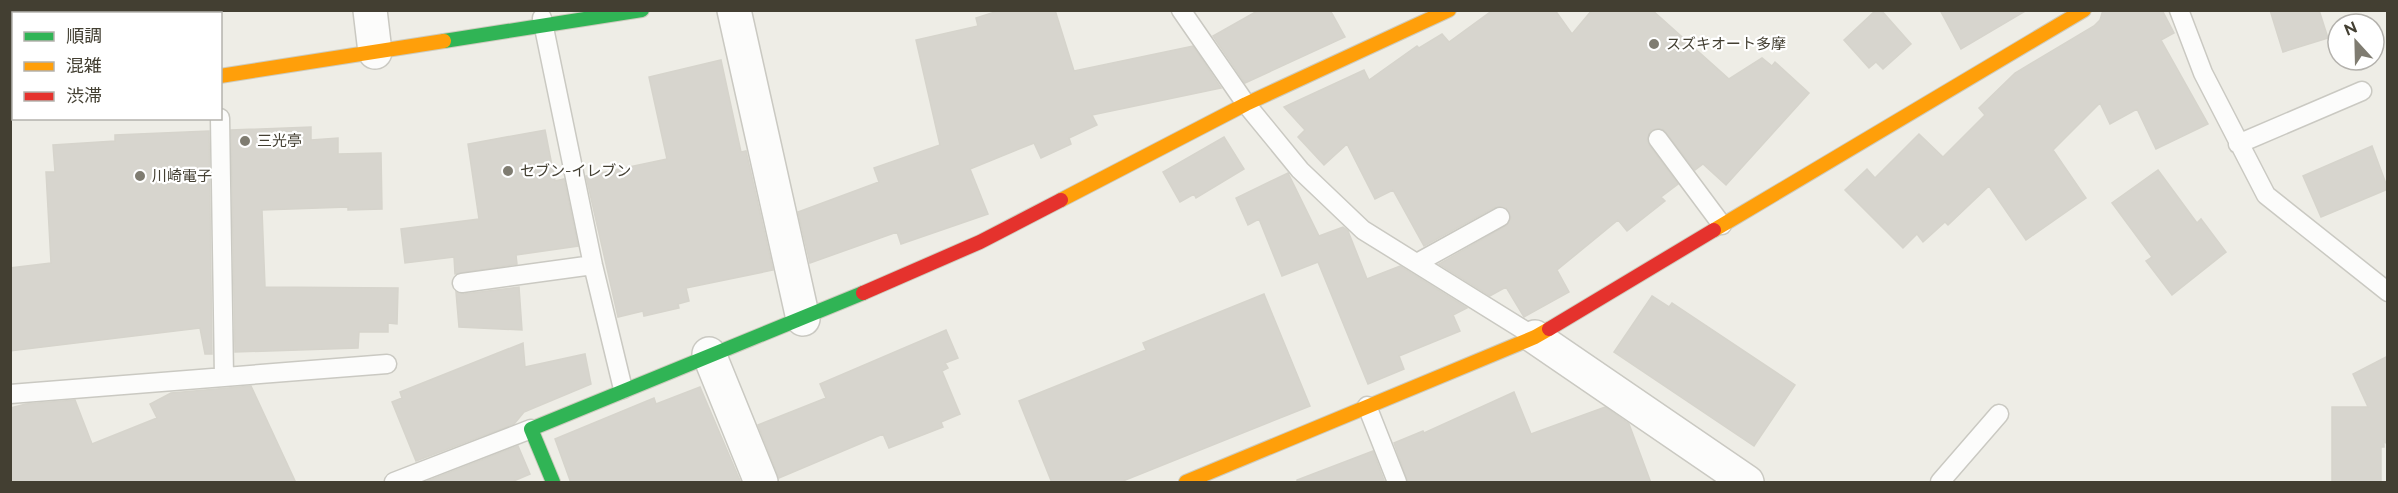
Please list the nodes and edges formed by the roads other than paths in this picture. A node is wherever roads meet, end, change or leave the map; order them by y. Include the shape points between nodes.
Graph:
1 (370, 10) edge
2 (642, 10) edge
3 (734, 10) edge
4 (1181, 10) edge
5 (1449, 10) edge
6 (2084, 10) edge
7 (2179, 10) edge
8 (542, 18) edge
9 (375, 52) junction
10 (222, 76) edge
11 (2362, 91) dead end
12 (1246, 104) junction
13 (220, 120) edge
14 (1659, 139) dead end
15 (2238, 144) junction
16 (1500, 217) dead end
17 (1722, 225) junction
18 (1417, 263) junction
19 (592, 265) junction
20 (462, 283) dead end
21 (2388, 292) edge
22 (803, 319) junction
23 (1535, 337) junction
24 (709, 354) junction
25 (387, 364) dead end
26 (224, 377) junction
27 (623, 389) junction
28 (10, 394) edge
29 (1367, 406) junction
30 (1998, 414) dead end
31 (531, 429) junction
32 (394, 483) edge
33 (553, 483) edge
34 (761, 483) edge
35 (1186, 483) edge
36 (1397, 483) edge
37 (1747, 483) edge
38 (1940, 483) edge

1 - 9 street
2 - 8 street
3 - 22 street
4 - 12 lane
5 - 12 street
6 - 17 street
7 - 15 lane via 2203,73
8 - 9 street
8 - 19 lane
9 - 10 street
11 - 15 lane
12 - 18 lane via 1300,170 1363,230
12 - 22 street via 980,242
13 - 26 lane
14 - 17 lane
15 - 21 lane via 2266,195
16 - 18 lane
17 - 23 street
18 - 23 lane
19 - 20 lane
19 - 27 lane
22 - 24 street
23 - 29 street
23 - 37 street
24 - 27 street
24 - 34 street
25 - 26 lane
26 - 28 lane
27 - 31 street
29 - 35 street
29 - 36 lane
30 - 38 lane
31 - 32 lane
31 - 33 street

